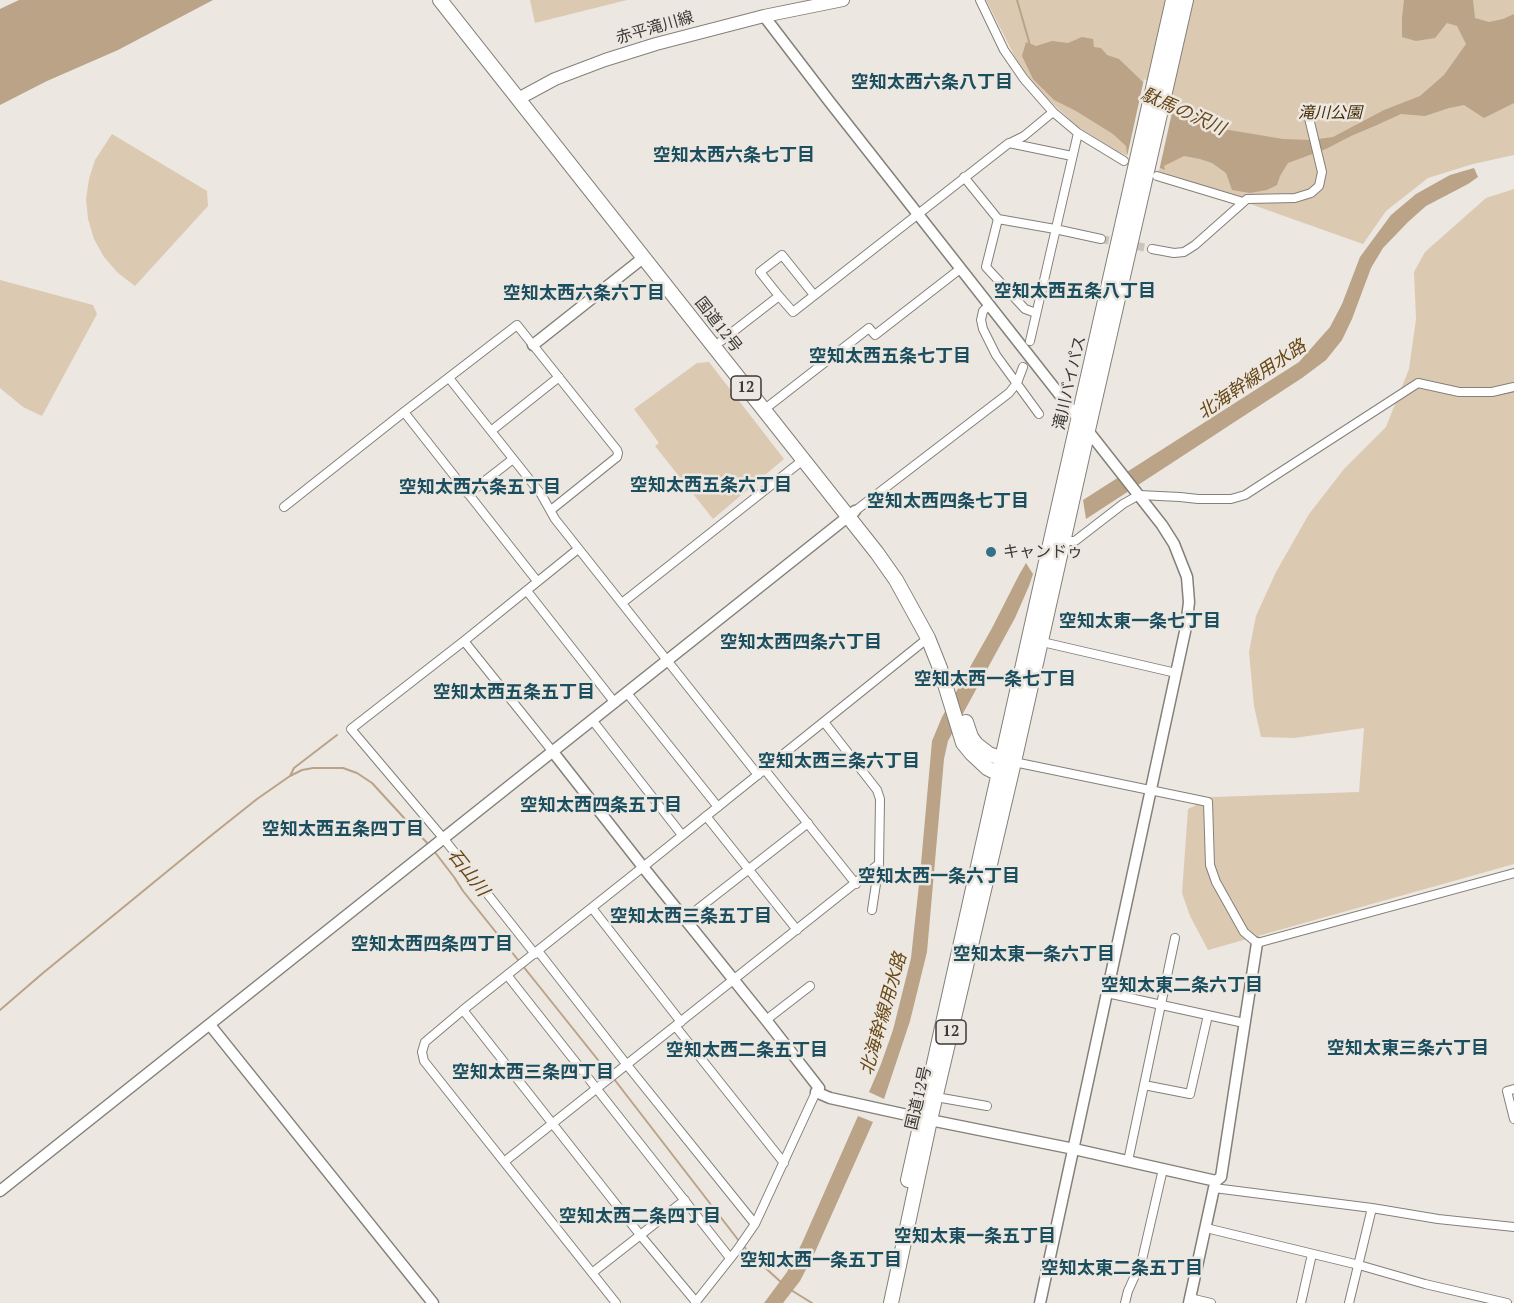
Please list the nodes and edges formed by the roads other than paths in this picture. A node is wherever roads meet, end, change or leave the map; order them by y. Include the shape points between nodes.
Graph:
1 (440, 0) edge
2 (450, 0) edge
3 (843, 0) edge
4 (980, 0) edge
5 (1173, 0) edge
6 (1186, 0) edge
7 (764, 16) junction
8 (512, 84) junction
9 (522, 97) junction
10 (1053, 112) junction
11 (1309, 118) dead end
12 (1078, 133) junction
13 (1009, 143) junction
14 (1072, 156) junction
15 (1141, 166) junction
16 (964, 177) junction
17 (1243, 202) junction
18 (917, 214) junction
19 (998, 219) junction
20 (1055, 229) junction
21 (1101, 239) tunnel mouth
22 (1152, 249) tunnel mouth
23 (643, 258) junction
24 (960, 269) junction
25 (814, 295) junction
26 (779, 296) junction
27 (989, 305) junction
28 (1036, 313) junction
29 (721, 341) junction
30 (1030, 341) dead end
31 (533, 345) junction
32 (1023, 367) dead end
33 (559, 377) junction
34 (449, 378) junction
35 (1017, 383) junction
36 (1514, 387) edge
37 (770, 405) junction
38 (404, 412) junction
39 (1039, 414) dead end
40 (1078, 419) junction
41 (1088, 430) junction
42 (491, 431) junction
43 (513, 459) junction
44 (803, 460) junction
45 (1137, 493) junction
46 (468, 494) junction
47 (284, 507) dead end
48 (551, 510) junction
49 (852, 514) junction
50 (1063, 541) junction
51 (578, 549) junction
52 (537, 581) junction
53 (527, 591) junction
54 (622, 603) junction
55 (928, 638) junction
56 (1035, 640) junction
57 (464, 641) junction
58 (667, 661) junction
59 (1176, 673) junction
60 (951, 687) junction
61 (627, 693) junction
62 (615, 702) junction
63 (592, 721) junction
64 (824, 722) junction
65 (964, 730) junction
66 (553, 752) junction
67 (1008, 760) junction
68 (762, 772) junction
69 (999, 774) junction
70 (1151, 791) junction
71 (718, 807) junction
72 (706, 816) junction
73 (808, 823) junction
74 (682, 835) junction
75 (441, 842) junction
76 (879, 864) junction
77 (643, 867) junction
78 (748, 869) junction
79 (1514, 873) edge
80 (856, 884) junction
81 (592, 908) junction
82 (872, 910) dead end
83 (685, 919) junction
84 (797, 930) junction
85 (1175, 938) dead end
86 (1257, 943) junction
87 (534, 955) junction
88 (507, 975) junction
89 (734, 980) junction
90 (810, 986) dead end
91 (1107, 993) junction
92 (1161, 1005) junction
93 (462, 1010) junction
94 (1208, 1015) junction
95 (766, 1020) junction
96 (1244, 1023) junction
97 (210, 1025) junction
98 (679, 1025) junction
99 (627, 1065) junction
100 (1144, 1085) junction
101 (1514, 1089) edge
102 (597, 1090) junction
103 (816, 1092) junction
104 (936, 1097) junction
105 (987, 1106) dead end
106 (925, 1119) junction
107 (1514, 1119) edge
108 (553, 1124) junction
109 (1074, 1149) junction
110 (1128, 1161) junction
111 (504, 1162) junction
112 (784, 1163) junction
113 (1163, 1168) junction
114 (1215, 1185) junction
115 (0, 1191) edge
116 (685, 1200) junction
117 (1372, 1208) junction
118 (755, 1224) junction
119 (1514, 1227) edge
120 (1206, 1228) junction
121 (641, 1236) junction
122 (1312, 1254) junction
123 (730, 1258) junction
124 (1359, 1266) junction
125 (592, 1273) junction
126 (1190, 1300) edge
127 (433, 1303) edge
128 (616, 1303) edge
129 (695, 1303) edge
130 (881, 1303) edge
131 (891, 1303) edge
132 (1040, 1303) edge
133 (1125, 1303) edge
134 (1211, 1303) edge
135 (1301, 1303) edge
136 (1349, 1303) edge
137 (1507, 1303) edge

1 - 8 highway, 国道12号 / 12
2 - 8 highway, 国道12号 / 12
3 - 7 main road, 赤平滝川線
4 - 10 street via 1004,50
5 - 15 highway, 滝川バイパス / 12
6 - 15 highway, 滝川バイパス / 12
7 - 9 main road, 赤平滝川線 via 605,60 555,79
7 - 18 street
8 - 9 highway, 国道12号 / 12
9 - 23 highway, 国道12号 / 12
9 - 29 highway, 国道12号 / 12
10 - 12 street
10 - 13 street
11 - 17 street via 1322,172 1319,186 1295,198 1253,198
12 - 14 street
12 - 15 street
13 - 14 street
13 - 16 street
14 - 20 street
15 - 17 street
15 - 40 highway, 滝川バイパス / 12
15 - 41 highway, 滝川バイパス / 12
16 - 18 street
16 - 19 street
17 - 22 street via 1184,252
18 - 24 street
18 - 25 street
19 - 20 street
19 - 28 street via 986,267 1025,309
20 - 21 street
20 - 28 street
23 - 31 street
23 - 44 highway, 国道12号 / 12
24 - 27 street
24 - 37 street via 875,335 868,328
25 - 26 street via 793,312
25 - 26 street via 782,255 760,272
26 - 29 street
27 - 35 street via 983,311 983,329
27 - 40 street
28 - 30 street
29 - 37 highway, 国道12号 / 12
31 - 33 street
31 - 34 street via 517,325
32 - 35 street
33 - 42 street
33 - 48 street via 618,453
34 - 38 street
34 - 42 street
35 - 39 street
35 - 49 street
36 - 45 street via 1459,392 1418,383 1245,495 1231,500
37 - 49 highway, 国道12号 / 12
38 - 46 street
38 - 47 street
40 - 41 street
40 - 56 highway, 滝川バイパス / 12
41 - 45 street
41 - 50 highway, 滝川バイパス / 12
42 - 43 street
43 - 46 street
43 - 48 street
44 - 49 highway, 国道12号 / 12
44 - 54 street
45 - 50 street via 1075,541
45 - 59 street via 1174,544 1187,577 1189,602
46 - 52 street
48 - 51 street
49 - 55 highway, 国道12号 / 12 via 896,580
49 - 58 street
49 - 60 highway, 国道12号 / 12 via 902,574 918,601 934,629
50 - 56 highway, 滝川バイパス / 12
51 - 52 street
51 - 54 street
52 - 53 street
53 - 57 street
53 - 62 street
54 - 58 street
55 - 60 highway, 国道12号 / 12
55 - 64 street
56 - 59 street
56 - 67 highway, 滝川バイパス / 12
57 - 66 street
57 - 75 street via 351,729
58 - 61 street
58 - 68 street
59 - 70 street
60 - 65 highway, 国道12号 / 12
61 - 62 street
61 - 71 street
62 - 63 street
63 - 66 street
63 - 74 street
64 - 68 street
64 - 76 street via 877,790
65 - 67 highway, 国道12号 / 12 via 989,753
65 - 69 highway, 国道12号 / 12 via 963,743 987,768
66 - 75 street
66 - 77 street
67 - 69 highway
67 - 70 street
67 - 104 highway, 国道12号 / 12
68 - 71 street
68 - 73 street
69 - 106 highway, 国道12号 / 12
70 - 86 street via 1208,802 1210,866 1244,932
70 - 91 street
71 - 72 street
72 - 74 street
72 - 78 street
73 - 78 street
73 - 80 street
74 - 77 street
75 - 87 street
75 - 97 street
76 - 80 street
76 - 82 street
77 - 81 street
77 - 83 street
78 - 83 street
78 - 84 street
79 - 86 street
80 - 84 street
81 - 87 street
81 - 98 street
83 - 89 street
84 - 89 street
85 - 92 street
86 - 96 street
87 - 88 street
87 - 99 street
88 - 93 street
88 - 102 street
89 - 95 street
89 - 98 street
90 - 95 street
91 - 92 street
91 - 109 street
92 - 94 street
92 - 100 street
93 - 108 street
93 - 111 street via 425,1042 424,1061
94 - 96 street
94 - 100 street via 1190,1094
95 - 103 street via 819,1088
96 - 114 street via 1221,1177
97 - 115 street
97 - 127 street
98 - 99 street
98 - 112 street
99 - 102 street
99 - 118 street
100 - 110 street
101 - 107 street via 1507,1091
102 - 108 street
102 - 116 street
103 - 106 street
103 - 112 street
104 - 105 street
104 - 106 highway, 国道12号 / 12
106 - 109 street
106 - 130 highway, 国道12号 / 12
106 - 131 highway, 国道12号 / 12
108 - 111 street
108 - 121 street
109 - 110 street
109 - 132 street
110 - 113 street
111 - 125 street
112 - 118 street
113 - 114 street
113 - 133 street via 1142,1260
114 - 117 street
114 - 120 street
116 - 121 street
116 - 123 street
117 - 119 street
117 - 124 street
118 - 123 street
120 - 122 street
120 - 126 street
121 - 125 street
121 - 129 street
122 - 124 street
122 - 135 street
123 - 129 street
124 - 136 street
124 - 137 street
125 - 128 street
126 - 134 street

